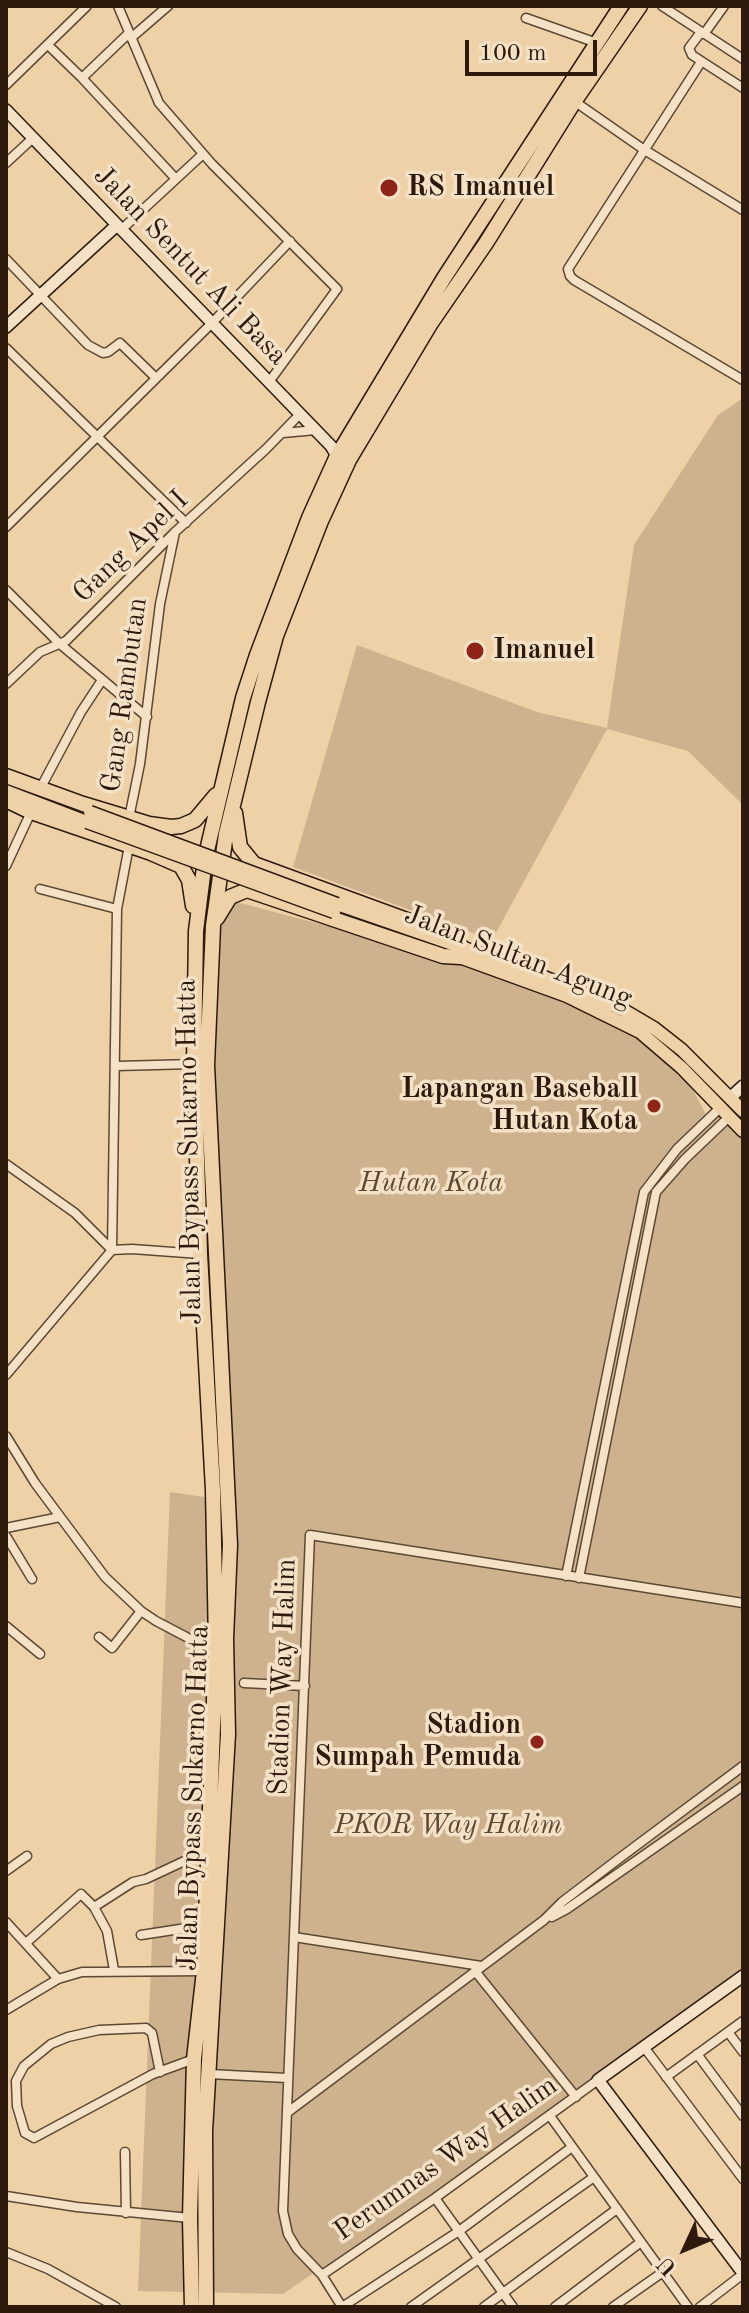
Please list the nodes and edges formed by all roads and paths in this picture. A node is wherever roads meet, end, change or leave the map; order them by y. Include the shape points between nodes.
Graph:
1 (87, 6) edge
2 (118, 6) edge
3 (168, 6) edge
4 (621, 6) edge
5 (640, 6) edge
6 (662, 6) edge
7 (724, 6) edge
8 (526, 18) dead end
9 (702, 33) junction
10 (130, 36) junction
11 (597, 43) junction
12 (48, 45) junction
13 (743, 59) edge
14 (701, 62) junction
15 (82, 78) junction
16 (6, 85) edge
17 (743, 88) edge
18 (569, 98) junction
19 (6, 110) edge
20 (33, 138) junction
21 (643, 149) junction
22 (203, 154) junction
23 (6, 163) edge
24 (176, 179) junction
25 (502, 202) junction
26 (743, 210) edge
27 (119, 227) junction
28 (290, 241) junction
29 (6, 259) edge
30 (42, 295) junction
31 (212, 323) junction
32 (6, 327) edge
33 (6, 348) edge
34 (156, 378) junction
35 (743, 380) edge
36 (269, 382) junction
37 (300, 414) junction
38 (316, 430) junction
39 (282, 433) junction
40 (97, 436) junction
41 (337, 456) junction
42 (186, 523) junction
43 (6, 527) edge
44 (175, 532) junction
45 (6, 590) edge
46 (60, 644) junction
47 (102, 680) junction
48 (6, 684) edge
49 (147, 717) junction
50 (6, 779) edge
51 (222, 782) junction
52 (40, 789) junction
53 (6, 791) edge
54 (234, 797) junction
55 (6, 800) edge
56 (31, 812) junction
57 (88, 817) junction
58 (129, 818) junction
59 (149, 824) junction
60 (129, 846) junction
61 (173, 862) junction
62 (254, 864) junction
63 (6, 866) edge
64 (40, 889) dead end
65 (247, 890) junction
66 (117, 909) junction
67 (213, 926) junction
68 (196, 931) junction
69 (462, 953) junction
70 (116, 1047) junction
71 (138, 1064) junction
72 (194, 1064) junction
73 (117, 1066) junction
74 (743, 1086) edge
75 (734, 1108) edge
76 (743, 1131) edge
77 (6, 1164) edge
78 (206, 1209) junction
79 (112, 1250) junction
80 (200, 1254) junction
81 (6, 1358) edge
82 (14, 1365) junction
83 (6, 1375) edge
84 (7, 1438) edge
85 (60, 1517) junction
86 (6, 1528) edge
87 (6, 1536) edge
88 (566, 1576) junction
89 (579, 1578) junction
90 (32, 1579) dead end
91 (743, 1603) edge
92 (141, 1611) junction
93 (6, 1626) edge
94 (99, 1637) dead end
95 (216, 1645) junction
96 (40, 1654) dead end
97 (244, 1683) dead end
98 (305, 1686) junction
99 (743, 1766) edge
100 (743, 1786) edge
101 (659, 1828) junction
102 (668, 1840) junction
103 (210, 1849) junction
104 (27, 1856) dead end
105 (621, 1857) junction
106 (628, 1867) junction
107 (6, 1871) edge
108 (94, 1907) junction
109 (544, 1920) junction
110 (6, 1922) edge
111 (206, 1925) junction
112 (141, 1935) dead end
113 (294, 1937) junction
114 (26, 1943) junction
115 (478, 1968) junction
116 (114, 1970) junction
117 (204, 1971) junction
118 (58, 1979) junction
119 (742, 1979) edge
120 (7, 2006) edge
121 (743, 2021) edge
122 (728, 2032) junction
123 (644, 2047) junction
124 (743, 2052) edge
125 (697, 2054) junction
126 (194, 2059) junction
127 (160, 2072) junction
128 (209, 2074) junction
129 (666, 2077) junction
130 (287, 2078) junction
131 (598, 2080) junction
132 (576, 2097) junction
133 (288, 2112) junction
134 (550, 2116) junction
135 (743, 2116) edge
136 (572, 2147) junction
137 (125, 2152) dead end
138 (594, 2177) junction
139 (743, 2179) edge
140 (6, 2196) edge
141 (435, 2198) junction
142 (617, 2209) junction
143 (126, 2213) junction
144 (190, 2218) junction
145 (459, 2231) junction
146 (641, 2242) junction
147 (6, 2252) edge
148 (479, 2260) junction
149 (663, 2272) junction
150 (743, 2273) edge
151 (322, 2275) junction
152 (503, 2294) junction
153 (116, 2307) edge
154 (192, 2307) edge
155 (206, 2307) edge
156 (342, 2307) edge
157 (411, 2307) edge
158 (484, 2307) edge
159 (513, 2307) edge
160 (555, 2307) edge
161 (613, 2307) edge
162 (688, 2307) edge
163 (700, 2307) edge

1 - 12 street
2 - 10 street
3 - 10 street
4 - 11 highway, Jalan Bypass Sukarno Hatta
5 - 18 highway, Jalan Bypass Sukarno Hatta
6 - 9 street
7 - 9 street
8 - 11 street
9 - 13 street
9 - 14 street via 689,52
10 - 15 street
10 - 22 street via 159,103
11 - 18 highway, Jalan Bypass Sukarno Hatta
12 - 15 street
12 - 16 street
14 - 17 street
14 - 21 street
15 - 24 street
18 - 21 street
18 - 25 highway, Jalan Bypass Sukarno Hatta
19 - 20 street, Jalan Sentut Ali Basa
20 - 23 street
20 - 27 street, Jalan Sentut Ali Basa
21 - 26 street
21 - 35 street via 568,269 570,276
22 - 24 street
22 - 28 street
24 - 27 street
25 - 41 highway, Jalan Bypass Sukarno Hatta via 397,353
25 - 54 highway, Jalan Bypass Sukarno Hatta via 338,484 276,636
27 - 30 street
27 - 31 street, Jalan Sentut Ali Basa
28 - 31 street
28 - 36 street via 337,289
29 - 30 street
30 - 32 street
30 - 34 street via 88,345 103,353 120,343
31 - 34 street
31 - 36 street, Jalan Sentut Ali Basa
33 - 40 street
34 - 40 street
36 - 37 street, Jalan Sentut Ali Basa
37 - 38 street, Jalan Sentut Ali Basa
37 - 39 street, Gang Apel I
38 - 39 street
38 - 41 street, Jalan Sentut Ali Basa
39 - 42 street, Gang Apel I
40 - 42 street
40 - 43 street
41 - 51 highway, Jalan Bypass Sukarno Hatta via 271,614
42 - 44 street, Gang Apel I
44 - 46 street, Gang Apel I
44 - 49 street, Gang Rambutan via 160,604
45 - 46 street
46 - 47 street
46 - 48 street, Gang Apel I via 40,652
47 - 49 street
47 - 52 street
49 - 58 street, Gang Rambutan
50 - 52 highway
50 - 57 main road
51 - 59 highway via 205,811 188,824
51 - 68 highway, Jalan Bypass Sukarno Hatta
52 - 58 highway
53 - 57 main road
54 - 62 highway via 239,844
54 - 67 highway, Jalan Bypass Sukarno Hatta
55 - 56 highway
56 - 60 highway
56 - 63 street
57 - 69 main road, Jalan Sultan Agung, bridge
58 - 59 highway
59 - 61 highway via 188,843 187,859
60 - 61 highway
60 - 66 street
61 - 68 highway via 188,876
62 - 65 highway via 237,865 231,873 233,883
62 - 69 highway via 437,931
64 - 66 street
65 - 67 highway via 227,899
65 - 69 highway via 443,956
66 - 70 street
67 - 78 highway, Jalan Bypass Sukarno Hatta
68 - 72 highway, Jalan Bypass Sukarno Hatta
69 - 75 main road, Jalan Sultan Agung via 640,1032
70 - 71 street
70 - 73 street
71 - 72 street
71 - 73 street
72 - 78 highway, Jalan Bypass Sukarno Hatta
73 - 79 street
74 - 75 street
75 - 76 main road, Jalan Sultan Agung
75 - 88 street via 677,1149 644,1192
75 - 89 street via 656,1192
77 - 79 street via 75,1213
78 - 80 highway, Jalan Bypass Sukarno Hatta
78 - 128 highway, Jalan Bypass Sukarno Hatta via 230,1545 228,1734
79 - 80 street
79 - 82 street
80 - 95 highway, Jalan Bypass Sukarno Hatta
81 - 82 street
82 - 83 street
84 - 85 street
85 - 86 street
85 - 92 street via 105,1577
87 - 90 street
88 - 89 street, Stadion Way Halim
88 - 98 street, Stadion Way Halim via 310,1535
89 - 91 street, Stadion Way Halim
92 - 94 street via 115,1646
92 - 95 street via 181,1635
93 - 96 street
95 - 103 highway, Jalan Bypass Sukarno Hatta
97 - 98 street
98 - 113 street, Stadion Way Halim
99 - 101 street
100 - 102 street
101 - 102 street
101 - 105 street
102 - 106 street
103 - 108 street via 133,1882
103 - 111 highway, Jalan Bypass Sukarno Hatta
104 - 107 street
105 - 106 street
105 - 109 street
106 - 109 street
108 - 114 street via 78,1894
108 - 116 street via 107,1931
109 - 115 street
110 - 114 street
111 - 112 street
111 - 117 highway, Jalan Bypass Sukarno Hatta
113 - 115 street
113 - 130 street, Stadion Way Halim
114 - 118 street
115 - 132 street
115 - 133 street
116 - 117 street
116 - 118 street
117 - 126 highway, Jalan Bypass Sukarno Hatta
118 - 120 street
119 - 123 street, Perumnas Way Halim
121 - 122 street
122 - 124 street
122 - 125 street
123 - 129 street
123 - 131 street, Perumnas Way Halim
125 - 129 street
125 - 135 street
126 - 127 street
126 - 144 highway, Jalan Bypass Sukarno Hatta
127 - 127 street via 34,2138 25,2133 16,2081 24,2066 60,2040 99,2030 146,2028 152,2033
128 - 130 street
128 - 155 highway, Jalan Bypass Sukarno Hatta
129 - 139 street
130 - 133 street, Stadion Way Halim
131 - 132 street, Perumnas Way Halim
131 - 150 street
132 - 134 street, Perumnas Way Halim
133 - 151 street, Perumnas Way Halim via 284,2224 297,2249
134 - 136 street
134 - 141 street, Perumnas Way Halim
136 - 138 street
136 - 145 street
137 - 143 street
138 - 142 street
138 - 148 street
140 - 143 street
141 - 145 street
141 - 151 street, Perumnas Way Halim
142 - 146 street
142 - 152 street
143 - 144 street
144 - 154 highway, Jalan Bypass Sukarno Hatta
145 - 148 street
145 - 156 street
146 - 149 street
146 - 160 street
147 - 153 street
148 - 152 street
148 - 157 street
149 - 161 street
149 - 162 street
150 - 163 street
151 - 156 street
152 - 158 street
152 - 159 street

